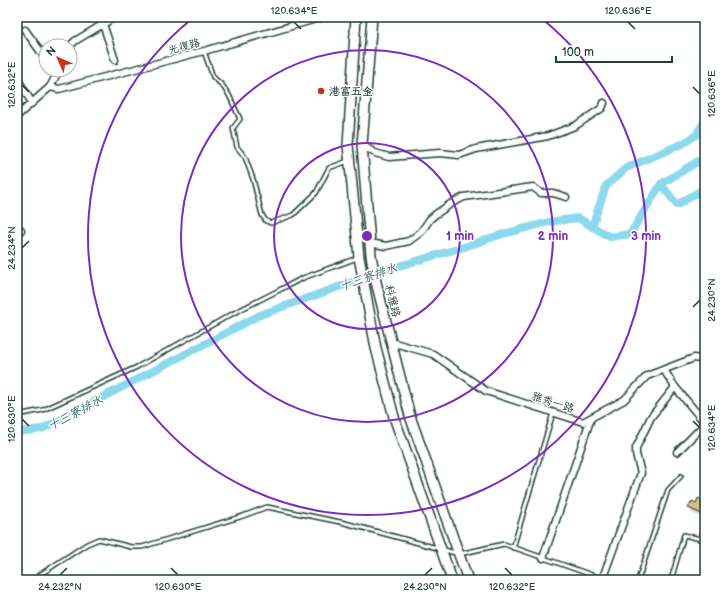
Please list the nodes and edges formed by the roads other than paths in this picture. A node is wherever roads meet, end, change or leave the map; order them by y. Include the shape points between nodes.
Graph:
1 (115, 17) edge
2 (322, 17) edge
3 (356, 17) edge
4 (372, 17) edge
5 (104, 24) junction
6 (25, 30) dead end
7 (78, 39) edge
8 (38, 48) edge
9 (204, 51) junction
10 (115, 60) dead end
11 (17, 78) edge
12 (54, 78) edge
13 (50, 86) junction
14 (604, 102) dead end
15 (32, 103) junction
16 (17, 116) edge
17 (362, 145) junction
18 (350, 161) junction
19 (566, 197) dead end
20 (370, 243) junction
21 (359, 257) junction
22 (391, 342) junction
23 (705, 360) edge
24 (664, 370) junction
25 (675, 387) junction
26 (553, 412) junction
27 (17, 415) edge
28 (591, 418) junction
29 (705, 423) edge
30 (677, 452) dead end
31 (681, 476) dead end
32 (705, 526) edge
33 (514, 548) junction
34 (441, 549) junction
35 (459, 554) junction
36 (543, 558) junction
37 (34, 580) edge
38 (452, 580) edge
39 (468, 580) edge
40 (604, 580) edge
41 (638, 580) edge
42 (671, 580) edge

1 - 5 street
2 - 9 street, 光復路
3 - 18 street via 348,145
4 - 17 street, 科雅路
5 - 7 street
5 - 10 street
6 - 8 street
9 - 13 street, 光復路 via 59,89
9 - 18 lane via 213,77 229,95 240,119 233,128 234,138 237,148 245,157 266,221 271,223 293,215 316,193 329,168
11 - 15 street
12 - 13 street
13 - 15 street
14 - 17 street via 602,108 575,126 548,136 476,149 459,155 440,153 389,157 375,153
15 - 16 street
17 - 20 street, 科雅路
18 - 21 street
19 - 20 street via 541,193 533,187 464,197 436,214 421,232 409,241 386,246
20 - 22 street, 科雅路 via 370,255
21 - 27 lane via 303,278 137,367 43,410
21 - 34 street via 376,348 394,416
22 - 26 street, 雅秀一路 via 433,354 486,391
22 - 35 street, 科雅路 via 410,416
23 - 24 street, 雅秀一路 via 694,358
24 - 25 street
24 - 28 street, 雅秀一路 via 647,376 624,400
25 - 29 street
25 - 40 street via 651,417 636,448 641,473
26 - 28 street, 雅秀一路 via 583,422
26 - 33 lane
28 - 36 street
29 - 30 street
31 - 41 lane via 668,490
32 - 42 lane via 700,539 684,535
33 - 35 lane via 504,544
33 - 36 lane
34 - 35 lane
34 - 37 lane via 344,523 267,507 142,547 98,539 80,548
34 - 38 street
35 - 39 street, 科雅路
36 - 40 lane

